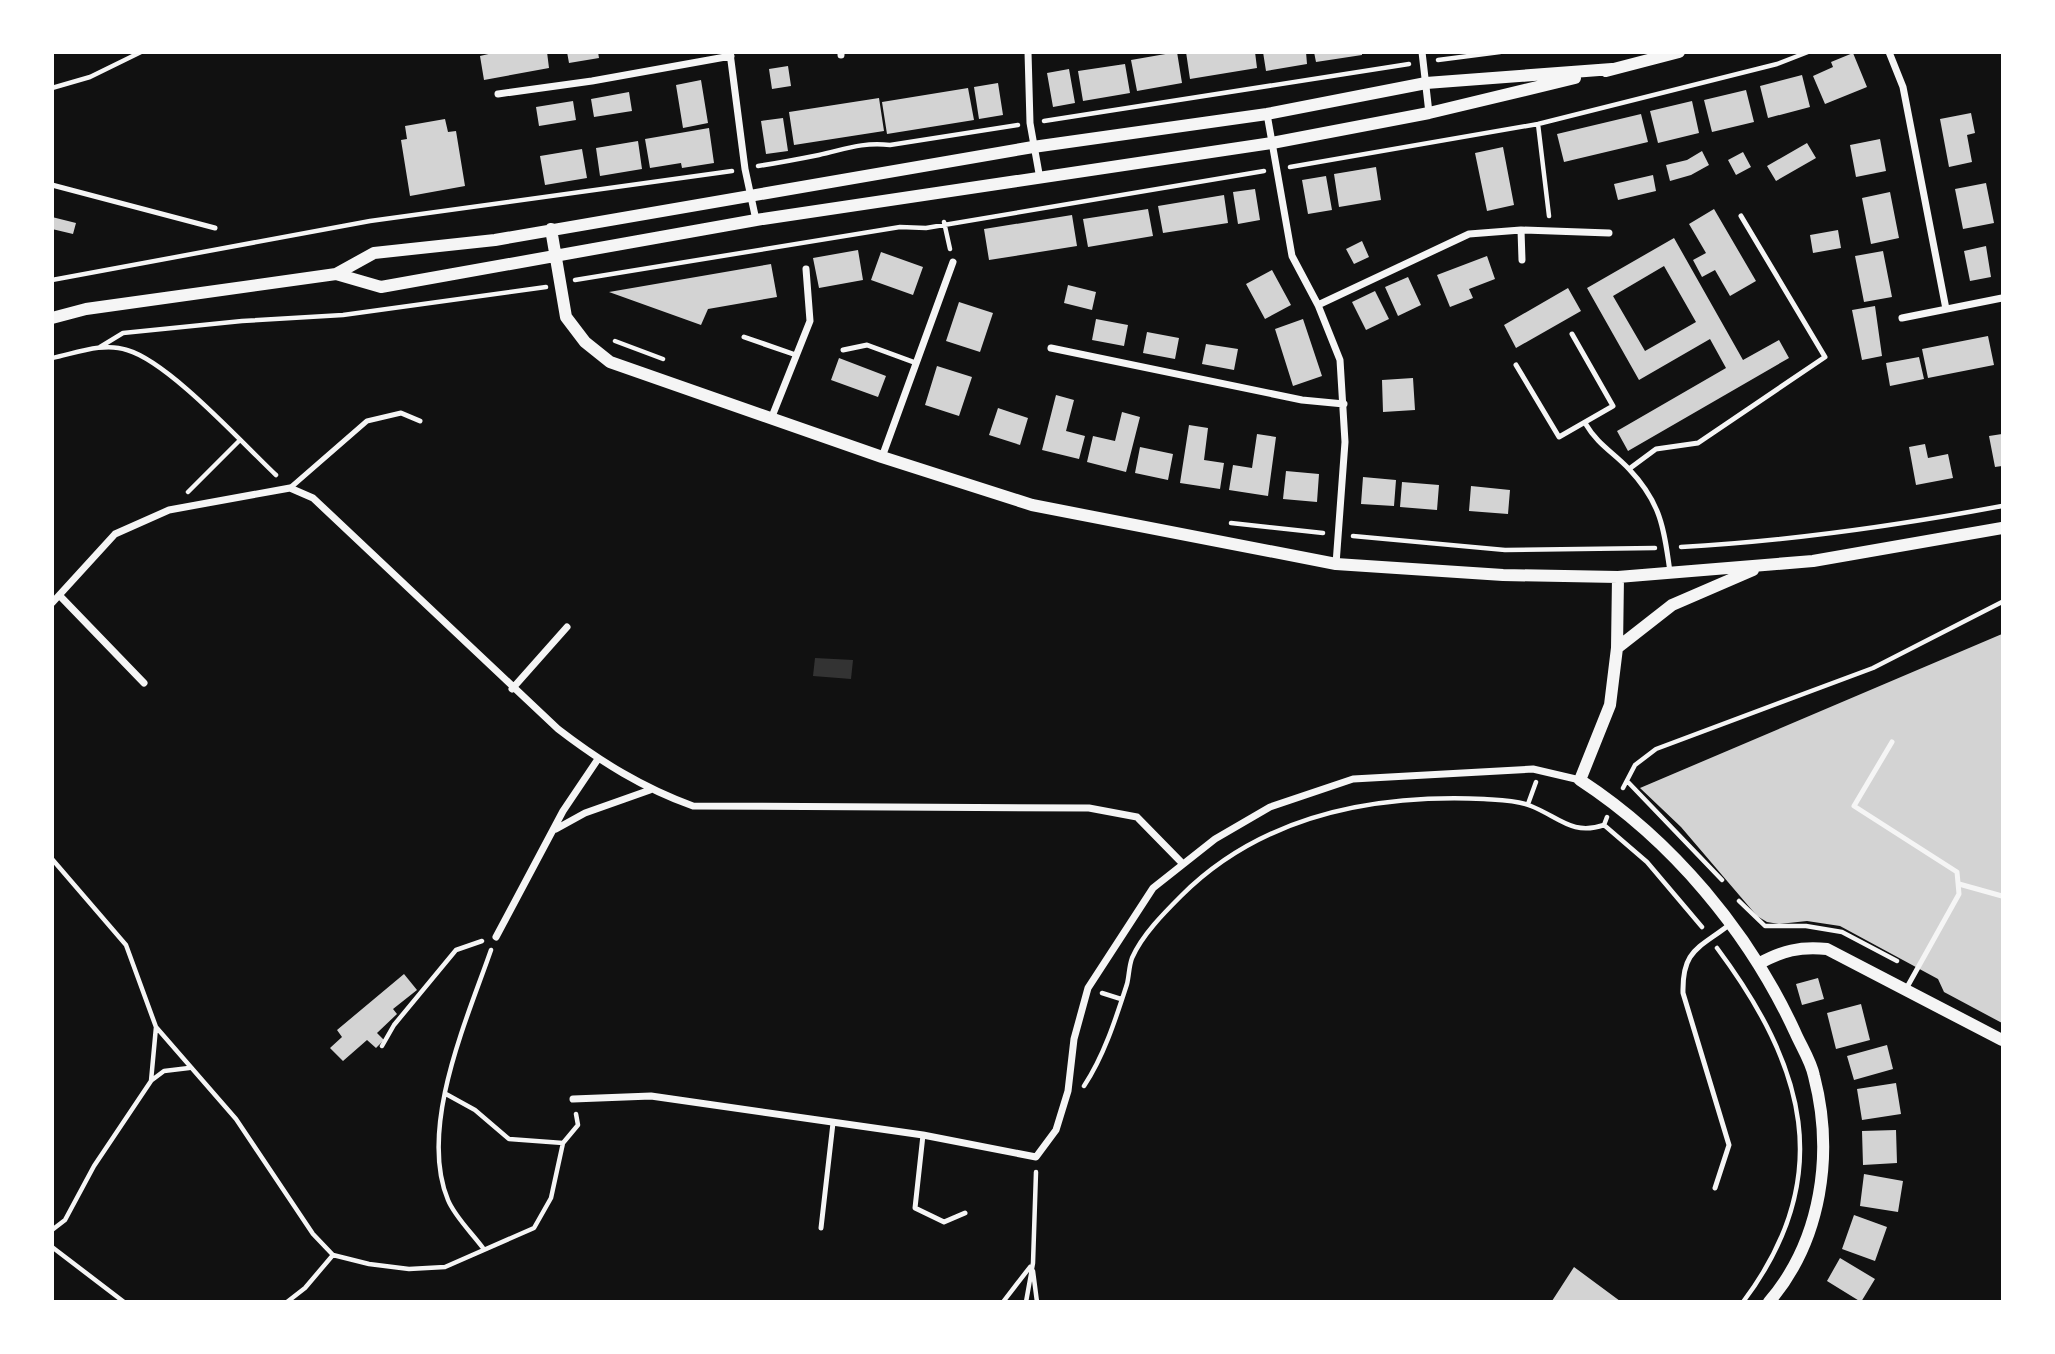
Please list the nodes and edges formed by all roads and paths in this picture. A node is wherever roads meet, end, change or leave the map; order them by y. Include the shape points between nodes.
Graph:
1 (141, 52) edge
2 (1028, 52) edge
3 (1422, 52) edge
4 (1500, 52) edge
5 (1679, 52) edge
6 (1808, 52) edge
7 (1889, 52) edge
8 (731, 54) edge
9 (1424, 61) junction
10 (1612, 69) junction
11 (1426, 83) junction
12 (52, 88) edge
13 (498, 94) dead end
14 (1429, 113) junction
15 (1267, 114) junction
16 (1030, 123) junction
17 (1538, 124) junction
18 (1272, 142) junction
19 (1033, 147) junction
20 (745, 169) junction
21 (1276, 170) junction
22 (1040, 179) junction
23 (52, 185) edge
24 (750, 195) junction
25 (1741, 216) dead end
26 (756, 220) junction
27 (944, 222) junction
28 (215, 229) dead end
29 (551, 229) junction
30 (1521, 230) junction
31 (1550, 230) junction
32 (1609, 233) dead end
33 (555, 257) junction
34 (1522, 260) dead end
35 (953, 262) joint
36 (806, 269) dead end
37 (336, 274) junction
38 (590, 276) junction
39 (52, 280) edge
40 (560, 285) junction
41 (580, 289) dead end
42 (2003, 298) edge
43 (1318, 305) junction
44 (1946, 309) junction
45 (52, 318) edge
46 (1902, 318) dead end
47 (1572, 334) dead end
48 (744, 337) dead end
49 (604, 338) dead end
50 (100, 347) junction
51 (1051, 348) dead end
52 (843, 349) dead end
53 (796, 355) junction
54 (52, 358) edge
55 (667, 360) dead end
56 (916, 363) junction
57 (1516, 365) dead end
58 (1344, 404) junction
59 (771, 419) junction
60 (420, 421) dead end
61 (1585, 423) junction
62 (239, 441) junction
63 (882, 457) junction
64 (1629, 469) junction
65 (290, 488) junction
66 (2003, 506) edge
67 (169, 510) junction
68 (1219, 522) dead end
69 (2003, 528) edge
70 (1339, 535) junction
71 (1667, 548) junction
72 (1336, 564) junction
73 (1763, 566) junction
74 (1670, 574) junction
75 (1618, 577) junction
76 (60, 596) junction
77 (52, 603) edge
78 (2003, 603) edge
79 (567, 627) dead end
80 (1617, 648) junction
81 (144, 683) dead end
82 (512, 688) junction
83 (1892, 742) dead end
84 (598, 759) junction
85 (1580, 780) junction
86 (1627, 781) junction
87 (650, 790) junction
88 (1614, 802) junction
89 (1604, 825) junction
90 (555, 829) junction
91 (52, 859) edge
92 (1183, 864) junction
93 (1959, 884) junction
94 (1727, 886) dead end
95 (1735, 896) dead end
96 (2003, 896) edge
97 (1729, 925) junction
98 (496, 937) junction
99 (1711, 939) junction
100 (1897, 961) dead end
101 (1758, 964) junction
102 (1906, 989) junction
103 (156, 1027) junction
104 (2003, 1040) edge
105 (382, 1046) dead end
106 (189, 1068) junction
107 (151, 1081) junction
108 (1068, 1091) junction
109 (446, 1093) junction
110 (573, 1099) joint
111 (833, 1123) junction
112 (923, 1135) junction
113 (563, 1143) junction
114 (1036, 1157) junction
115 (1715, 1188) dead end
116 (965, 1213) dead end
117 (821, 1228) dead end
118 (52, 1230) edge
119 (52, 1247) edge
120 (483, 1248) junction
121 (333, 1255) junction
122 (1032, 1263) junction
123 (124, 1301) edge
124 (288, 1301) edge
125 (1003, 1301) edge
126 (1027, 1301) edge
127 (1037, 1301) edge
128 (1743, 1301) edge
129 (1769, 1301) edge

1 - 12 path via 90,77
2 - 16 street
3 - 9 street
4 - 9 path
5 - 10 street
6 - 17 path via 1777,64
7 - 44 street via 1903,87
8 - 13 street
8 - 20 street
9 - 11 street
9 - 16 path
10 - 11 street
10 - 14 street
11 - 14 street
11 - 15 street
14 - 18 street
15 - 18 street
15 - 19 street
16 - 19 street
16 - 20 path via 890,145 838,148
17 - 21 path
17 - 31 path
18 - 21 street
18 - 22 street
19 - 22 street
19 - 24 street
20 - 24 street
20 - 39 path via 370,221
21 - 27 path
21 - 43 street via 1292,256
22 - 26 street
23 - 28 lane
24 - 26 street
24 - 29 street
25 - 64 lane via 1825,356 1698,443 1656,449
26 - 33 street
27 - 35 path
27 - 38 path
29 - 33 street
29 - 37 street via 374,253
30 - 31 street
30 - 34 street
30 - 43 street via 1469,234
31 - 32 street
33 - 37 street via 381,287
33 - 40 street
35 - 56 street
36 - 53 street via 810,321
37 - 45 street via 86,309
38 - 40 path
38 - 41 path
40 - 50 path via 343,315 123,333
40 - 59 street via 566,317 585,342 610,362
42 - 44 street
43 - 58 street via 1340,360
44 - 46 street
47 - 61 lane via 1613,406
48 - 53 lane
49 - 55 path
50 - 54 path
50 - 62 path via 127,349 158,365
51 - 58 street via 1278,395
52 - 56 lane via 867,345
53 - 59 street
56 - 63 street
57 - 61 lane via 1559,437
58 - 70 street
59 - 63 street
60 - 65 lane via 401,413 368,421
61 - 64 lane via 1597,442
62 - 65 path
62 - 67 path
63 - 72 street via 1032,505
64 - 71 lane via 1660,510
65 - 67 street
65 - 82 street via 313,498
66 - 71 path via 1840,534
67 - 76 street via 115,534
68 - 70 path
69 - 73 street
70 - 71 path via 1505,550
70 - 72 street
71 - 74 lane
72 - 75 street
73 - 74 street
73 - 80 street via 1672,605
74 - 75 street
75 - 80 street
76 - 77 street
76 - 81 street
78 - 86 path via 1873,668 1656,749 1634,765
79 - 82 street
80 - 85 street via 1610,705
82 - 84 street
83 - 93 lane via 1854,806 1958,872
84 - 87 street
84 - 90 street
85 - 88 street
85 - 92 street via 1533,769 1353,779 1270,807
86 - 88 path
86 - 94 path
87 - 90 street
87 - 92 street via 693,806 1089,808 1137,817
88 - 89 path
88 - 97 street via 1657,839
89 - 99 path via 1647,862
89 - 108 path via 1587,831 1570,827 1528,804 1432,800 1335,809 1257,838 1198,879 1147,935 1132,959 1096,1068 1082,1090
90 - 98 street
91 - 103 path via 126,945
92 - 108 street via 1153,888 1088,988 1074,1039
93 - 96 lane
93 - 102 lane via 1959,894
95 - 100 path via 1765,926 1842,932
97 - 99 lane
97 - 101 street
98 - 105 path via 456,950
98 - 109 path
99 - 115 lane via 1690,952 1683,993 1729,1145
99 - 128 path via 1767,1024 1786,1064 1799,1118 1800,1165 1790,1214 1776,1250
101 - 102 street via 1781,951 1827,949
101 - 129 street via 1814,1074 1823,1131 1822,1183 1810,1235
102 - 104 street
103 - 106 path
103 - 107 path
106 - 107 path via 164,1071
106 - 121 path via 236,1119 313,1234
107 - 118 path via 94,1166 65,1220
108 - 114 street via 1056,1130
109 - 113 path via 509,1139
109 - 120 path via 439,1157 448,1201
110 - 111 street via 651,1096
110 - 113 path via 578,1125
111 - 112 street
111 - 117 lane
112 - 114 street
112 - 116 lane via 915,1208 944,1222
113 - 120 path via 551,1198 534,1228
114 - 122 path
119 - 123 path
120 - 121 path via 445,1267 408,1269
121 - 124 path
122 - 125 path
122 - 126 path
122 - 127 path

